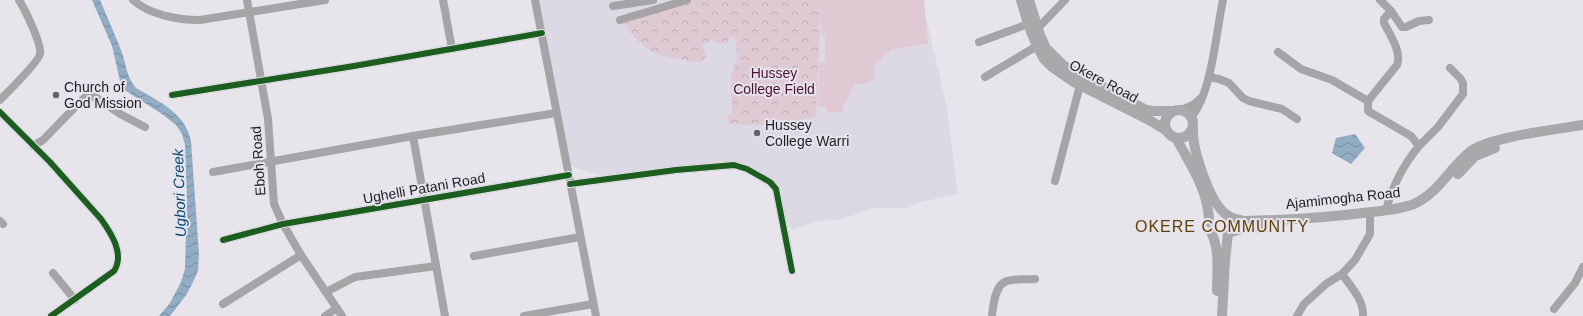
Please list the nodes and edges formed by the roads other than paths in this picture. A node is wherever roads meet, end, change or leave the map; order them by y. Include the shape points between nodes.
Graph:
1 (19, 0) edge
2 (247, 0) edge
3 (325, 0) edge
4 (443, 0) edge
5 (535, 0) edge
6 (653, 0) edge
7 (687, 0) edge
8 (1021, 0) edge
9 (1029, 0) edge
10 (1065, 0) edge
11 (1223, 0) edge
12 (1380, 0) edge
13 (134, 1) edge
14 (613, 6) dead end
15 (1391, 11) junction
16 (249, 13) junction
17 (620, 20) dead end
18 (1429, 20) dead end
19 (1028, 24) junction
20 (1038, 28) junction
21 (542, 33) junction
22 (979, 42) dead end
23 (1037, 46) junction
24 (452, 49) junction
25 (1278, 52) dead end
26 (1450, 68) dead end
27 (986, 77) dead end
28 (1209, 77) junction
29 (262, 81) junction
30 (1080, 85) junction
31 (172, 95) dead end
32 (1202, 97) junction
33 (0, 100) edge
34 (1368, 101) junction
35 (1177, 110) junction
36 (556, 113) junction
37 (1192, 116) junction
38 (2, 117) edge
39 (1297, 118) dead end
40 (1583, 125) edge
41 (145, 127) dead end
42 (1193, 129) junction
43 (1167, 131) junction
44 (1583, 132) edge
45 (413, 136) junction
46 (1176, 138) junction
47 (33, 146) junction
48 (1419, 146) junction
49 (272, 161) junction
50 (213, 172) dead end
51 (569, 175) junction
52 (1055, 181) dead end
53 (570, 184) junction
54 (423, 200) junction
55 (1386, 210) junction
56 (1226, 215) junction
57 (1370, 218) junction
58 (283, 224) junction
59 (1210, 227) junction
60 (1228, 233) junction
61 (580, 238) junction
62 (223, 240) dead end
63 (301, 255) junction
64 (474, 256) dead end
65 (436, 266) junction
66 (1583, 267) edge
67 (792, 271) dead end
68 (53, 273) dead end
69 (1342, 274) junction
70 (1036, 279) dead end
71 (326, 292) junction
72 (75, 300) junction
73 (223, 304) dead end
74 (594, 304) junction
75 (337, 308) junction
76 (1554, 309) dead end
77 (1299, 315) edge
78 (51, 316) edge
79 (325, 316) edge
80 (342, 316) edge
81 (445, 316) edge
82 (524, 316) edge
83 (596, 316) edge
84 (992, 316) edge
85 (1216, 316) edge
86 (1222, 316) edge
87 (1363, 316) edge

1 - 33 street via 29,18 41,53 38,61
2 - 16 street, Eboh Road
3 - 16 street
4 - 24 street
5 - 21 street
6 - 14 street
7 - 17 street
8 - 19 main road, Okere Road
9 - 20 main road, Okere Road
10 - 20 street
11 - 28 street
12 - 15 street
13 - 16 street via 150,10 184,20
15 - 18 street via 1402,26 1406,27
15 - 34 street via 1384,19 1384,23 1399,60
16 - 29 street, Eboh Road
19 - 22 street
19 - 23 main road, Okere Road
20 - 35 main road, Okere Road via 1046,48 1064,66 1146,110
21 - 24 street
21 - 36 street
23 - 27 street
23 - 30 main road, Okere Road via 1052,67
24 - 29 street
25 - 34 street via 1300,69 1332,80
26 - 48 street via 1463,83 1463,94 1438,127
28 - 32 street
28 - 39 street via 1229,83 1249,101 1282,109
29 - 31 street
29 - 49 street, Eboh Road
30 - 43 main road, Okere Road
30 - 52 street
32 - 35 street via 1193,105
32 - 37 street
34 - 48 street via 1368,111 1371,114 1411,136
35 - 37 main road
35 - 43 main road via 1168,114 1165,122
36 - 45 street
36 - 51 street
37 - 42 main road
38 - 47 street
40 - 55 main road, Ajamimogha Road via 1507,138 1477,146 1426,198 1402,208
41 - 47 street via 97,98 89,96 84,98 43,140
42 - 46 main road via 1186,136
42 - 56 main road via 1192,137 1197,160 1216,201
43 - 46 main road
44 - 57 main road, Ajamimogha Road via 1484,151 1475,156 1428,203 1391,215
45 - 49 street
45 - 54 street
46 - 59 main road via 1204,191
47 - 72 street via 101,219 117,249 119,259 114,271
48 - 55 street via 1399,179
49 - 50 street
49 - 58 street, Eboh Road via 274,204
51 - 53 street
51 - 54 street, Ughelli Patani Road
53 - 61 street
53 - 67 street via 676,170 740,166 770,182 776,189
54 - 58 street, Ughelli Patani Road
54 - 65 street
55 - 56 main road, Ajamimogha Road via 1338,216 1255,220 1237,220
56 - 59 main road via 1223,213 1212,216
56 - 60 main road via 1232,223
57 - 60 main road, Ajamimogha Road via 1338,223 1248,228
57 - 69 street via 1370,234 1355,260
58 - 62 street, Ughelli Patani Road
58 - 63 street, Eboh Road
59 - 60 main road via 1214,234 1221,236
59 - 85 main road via 1217,259
60 - 86 main road
61 - 64 street
61 - 74 street
63 - 71 street, Eboh Road
63 - 73 street
65 - 71 street via 356,277
65 - 81 street
66 - 76 street via 1575,283
68 - 72 street
69 - 77 street via 1326,284 1304,304
69 - 87 street via 1361,301
70 - 84 street via 1003,282 993,305
71 - 75 street, Eboh Road
72 - 78 street
74 - 82 street
74 - 83 street
75 - 79 street
75 - 80 street, Eboh Road

